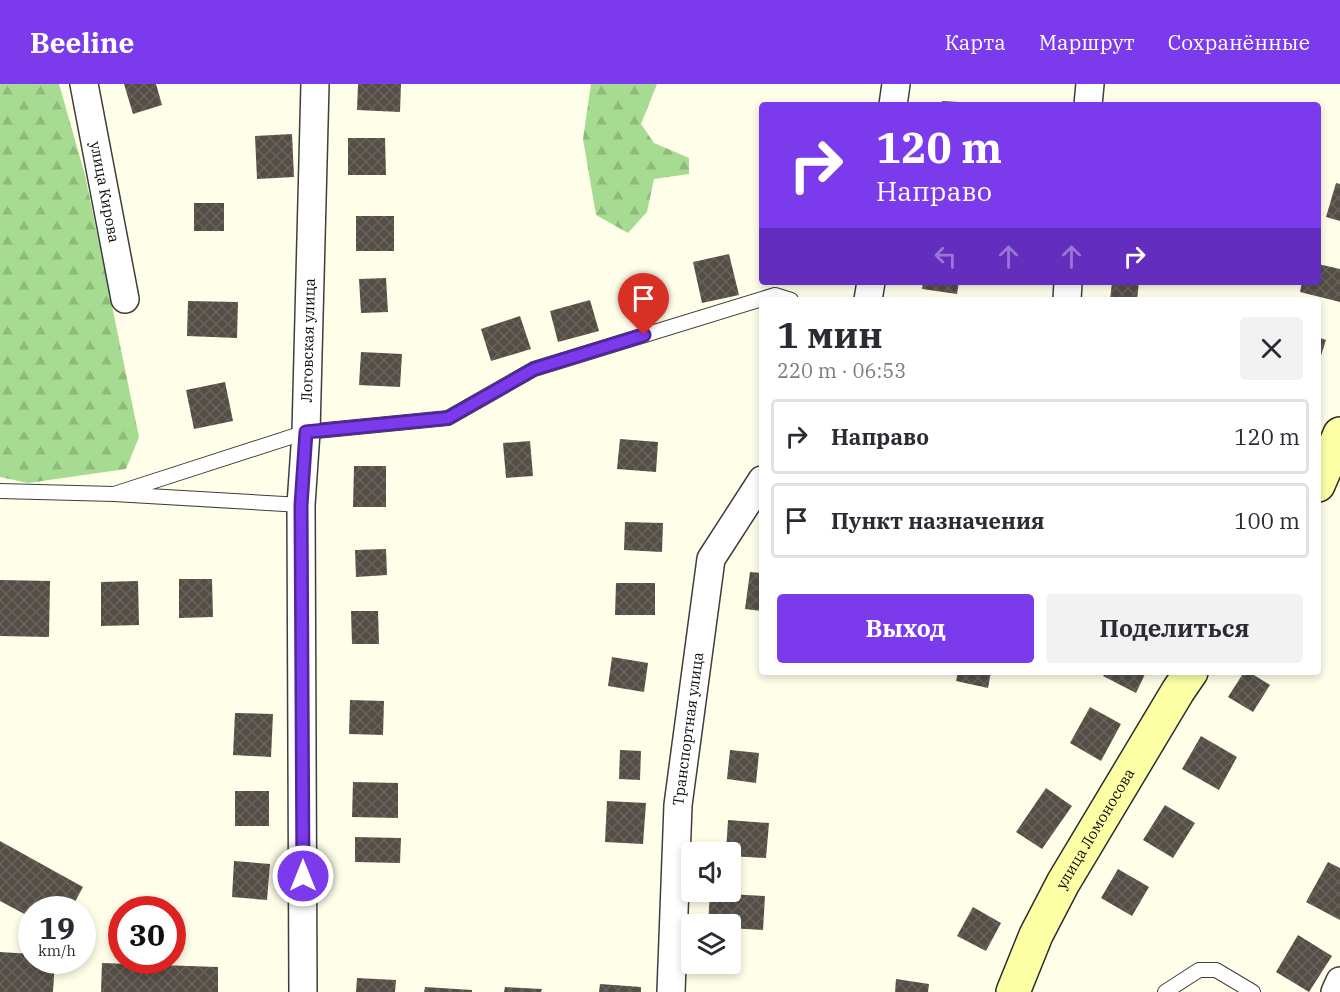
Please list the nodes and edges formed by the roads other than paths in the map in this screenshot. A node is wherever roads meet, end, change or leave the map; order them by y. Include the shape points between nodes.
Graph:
1 (84, 84) edge
2 (315, 84) edge
3 (896, 84) edge
4 (1090, 84) edge
5 (893, 102) edge
6 (1088, 102) edge
7 (125, 299) dead end
8 (759, 300) edge
9 (306, 432) junction
10 (1340, 434) edge
11 (1321, 478) edge
12 (759, 485) edge
13 (0, 491) edge
14 (114, 494) junction
15 (301, 505) junction
16 (1189, 675) edge
17 (1340, 981) edge
18 (1017, 991) edge
19 (303, 992) edge
20 (671, 992) edge
21 (1166, 992) edge
22 (1253, 992) edge
23 (1335, 992) edge

1 - 7 street, улица Кирова
2 - 9 street, Логовская улица
3 - 5 street
4 - 6 street
8 - 9 lane via 534,369 448,418
9 - 14 lane
9 - 15 street, Логовская улица
10 - 11 main road
12 - 20 street, Транспортная улица via 711,559 678,805
13 - 14 lane
14 - 15 lane
15 - 19 street, Логовская улица
16 - 18 main road, улица Ломоносова via 1063,884 1036,935
17 - 23 street
21 - 22 lane via 1199,970 1216,970

